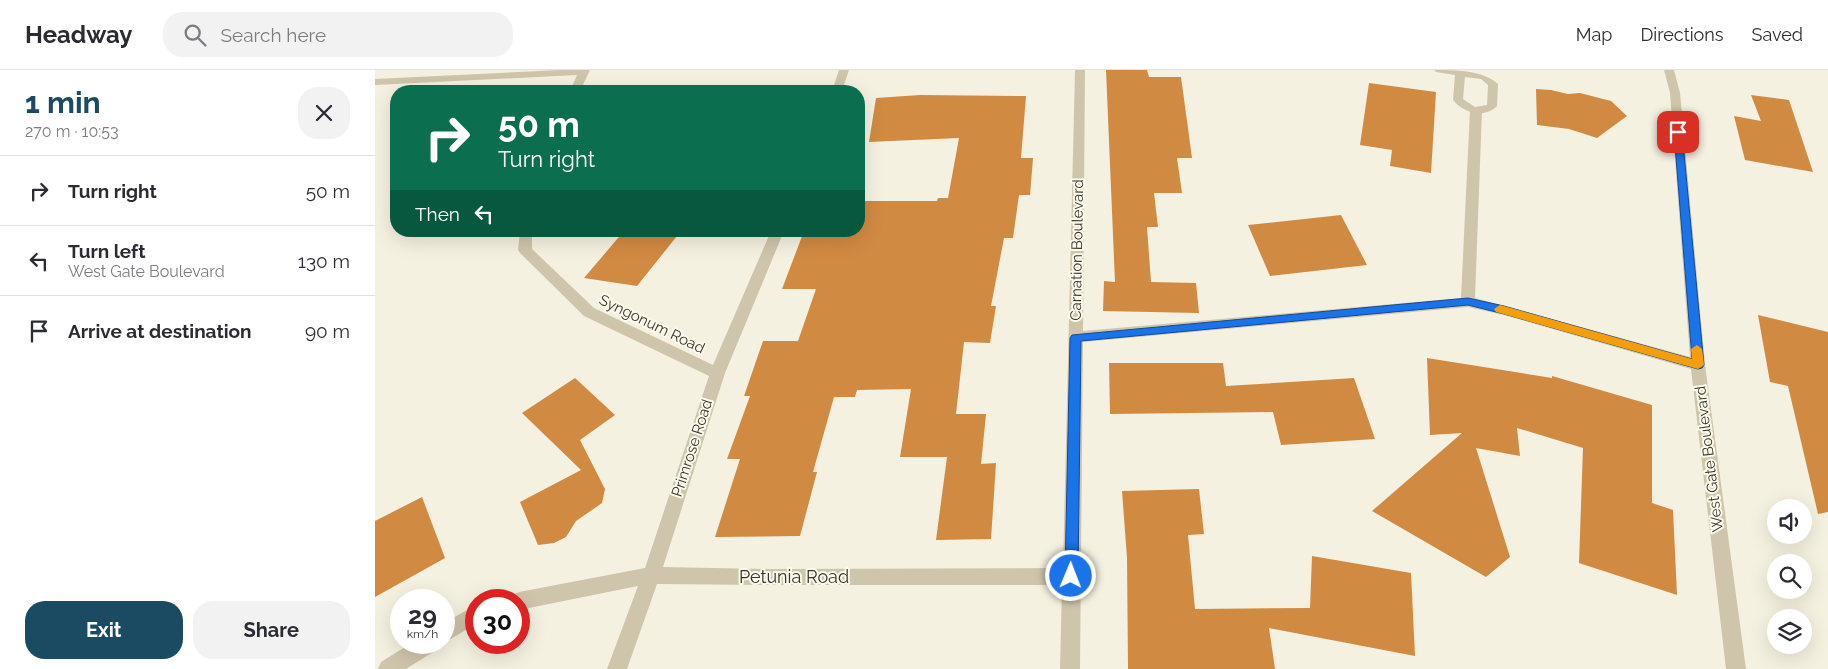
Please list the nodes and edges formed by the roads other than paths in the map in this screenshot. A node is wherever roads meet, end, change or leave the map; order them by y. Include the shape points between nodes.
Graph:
1 (844, 70) edge
2 (1081, 70) edge
3 (1439, 70) edge
4 (1669, 70) edge
5 (584, 71) edge
6 (1461, 73) junction
7 (375, 82) edge
8 (578, 85) edge
9 (839, 85) edge
10 (1476, 110) junction
11 (526, 237) edge
12 (775, 237) edge
13 (1468, 302) junction
14 (1076, 338) junction
15 (1698, 365) junction
16 (717, 373) junction
17 (651, 575) junction
18 (1071, 576) junction
19 (530, 599) edge
20 (412, 654) edge
21 (388, 669) edge
22 (617, 669) edge
23 (1070, 669) edge
24 (1736, 669) edge

1 - 9 street
2 - 14 street, Carnation Boulevard
3 - 6 lane
4 - 15 street, West Gate Boulevard via 1675,93
5 - 7 street
5 - 8 street
6 - 10 lane via 1458,100 1467,108
6 - 10 lane via 1484,76 1493,84 1492,106
10 - 13 street
11 - 16 street, Syngonum Road via 525,250 589,312
12 - 16 street, Primrose Road
13 - 14 street
13 - 15 street
14 - 18 street, Carnation Boulevard
15 - 24 street, West Gate Boulevard
16 - 17 street, Primrose Road
17 - 18 street, Petunia Road
17 - 19 street, Petunia Road
17 - 22 street, Primrose Road
18 - 23 street, Carnation Boulevard
20 - 21 street

